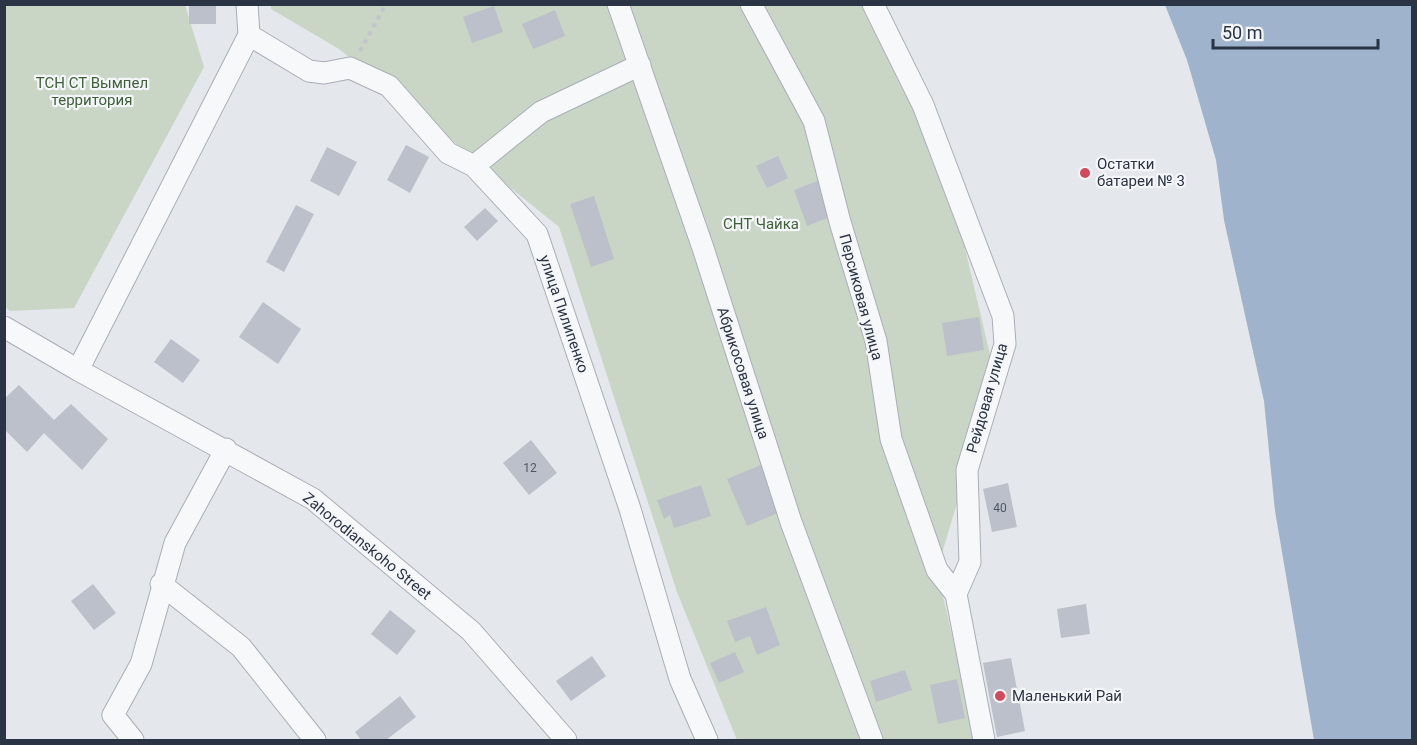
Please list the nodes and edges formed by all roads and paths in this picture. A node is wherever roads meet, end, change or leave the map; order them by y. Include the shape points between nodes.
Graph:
1 (247, 4) edge
2 (386, 4) edge
3 (618, 4) edge
4 (751, 4) edge
5 (873, 4) edge
6 (249, 35) junction
7 (640, 65) junction
8 (350, 68) junction
9 (474, 166) junction
10 (4, 327) edge
11 (78, 370) junction
12 (226, 449) junction
13 (161, 584) junction
14 (956, 594) junction
15 (134, 741) edge
16 (315, 741) edge
17 (566, 741) edge
18 (707, 741) edge
19 (872, 741) edge
20 (984, 741) edge

1 - 6 street
2 - 8 path
3 - 7 street, Абрикосовая улица
4 - 14 street, Персиковая улица via 814,121 876,341 891,439 937,570
5 - 14 street, Рейдовая улица via 923,105 1003,316 1005,344 967,470 970,562
6 - 8 street via 309,71 324,73
6 - 11 street
7 - 9 street via 541,112
7 - 19 street, Абрикосовая улица via 791,522
8 - 9 street, улица Пилипенко via 388,86 448,153
9 - 18 street, улица Пилипенко via 537,234 630,509 680,679
10 - 11 street, Zahorodianskoho Street
11 - 12 street, Zahorodianskoho Street
12 - 13 street via 175,543
12 - 17 street, Zahorodianskoho Street via 313,499 471,631
13 - 15 street via 141,664 112,716
13 - 16 street via 241,647
14 - 20 street

